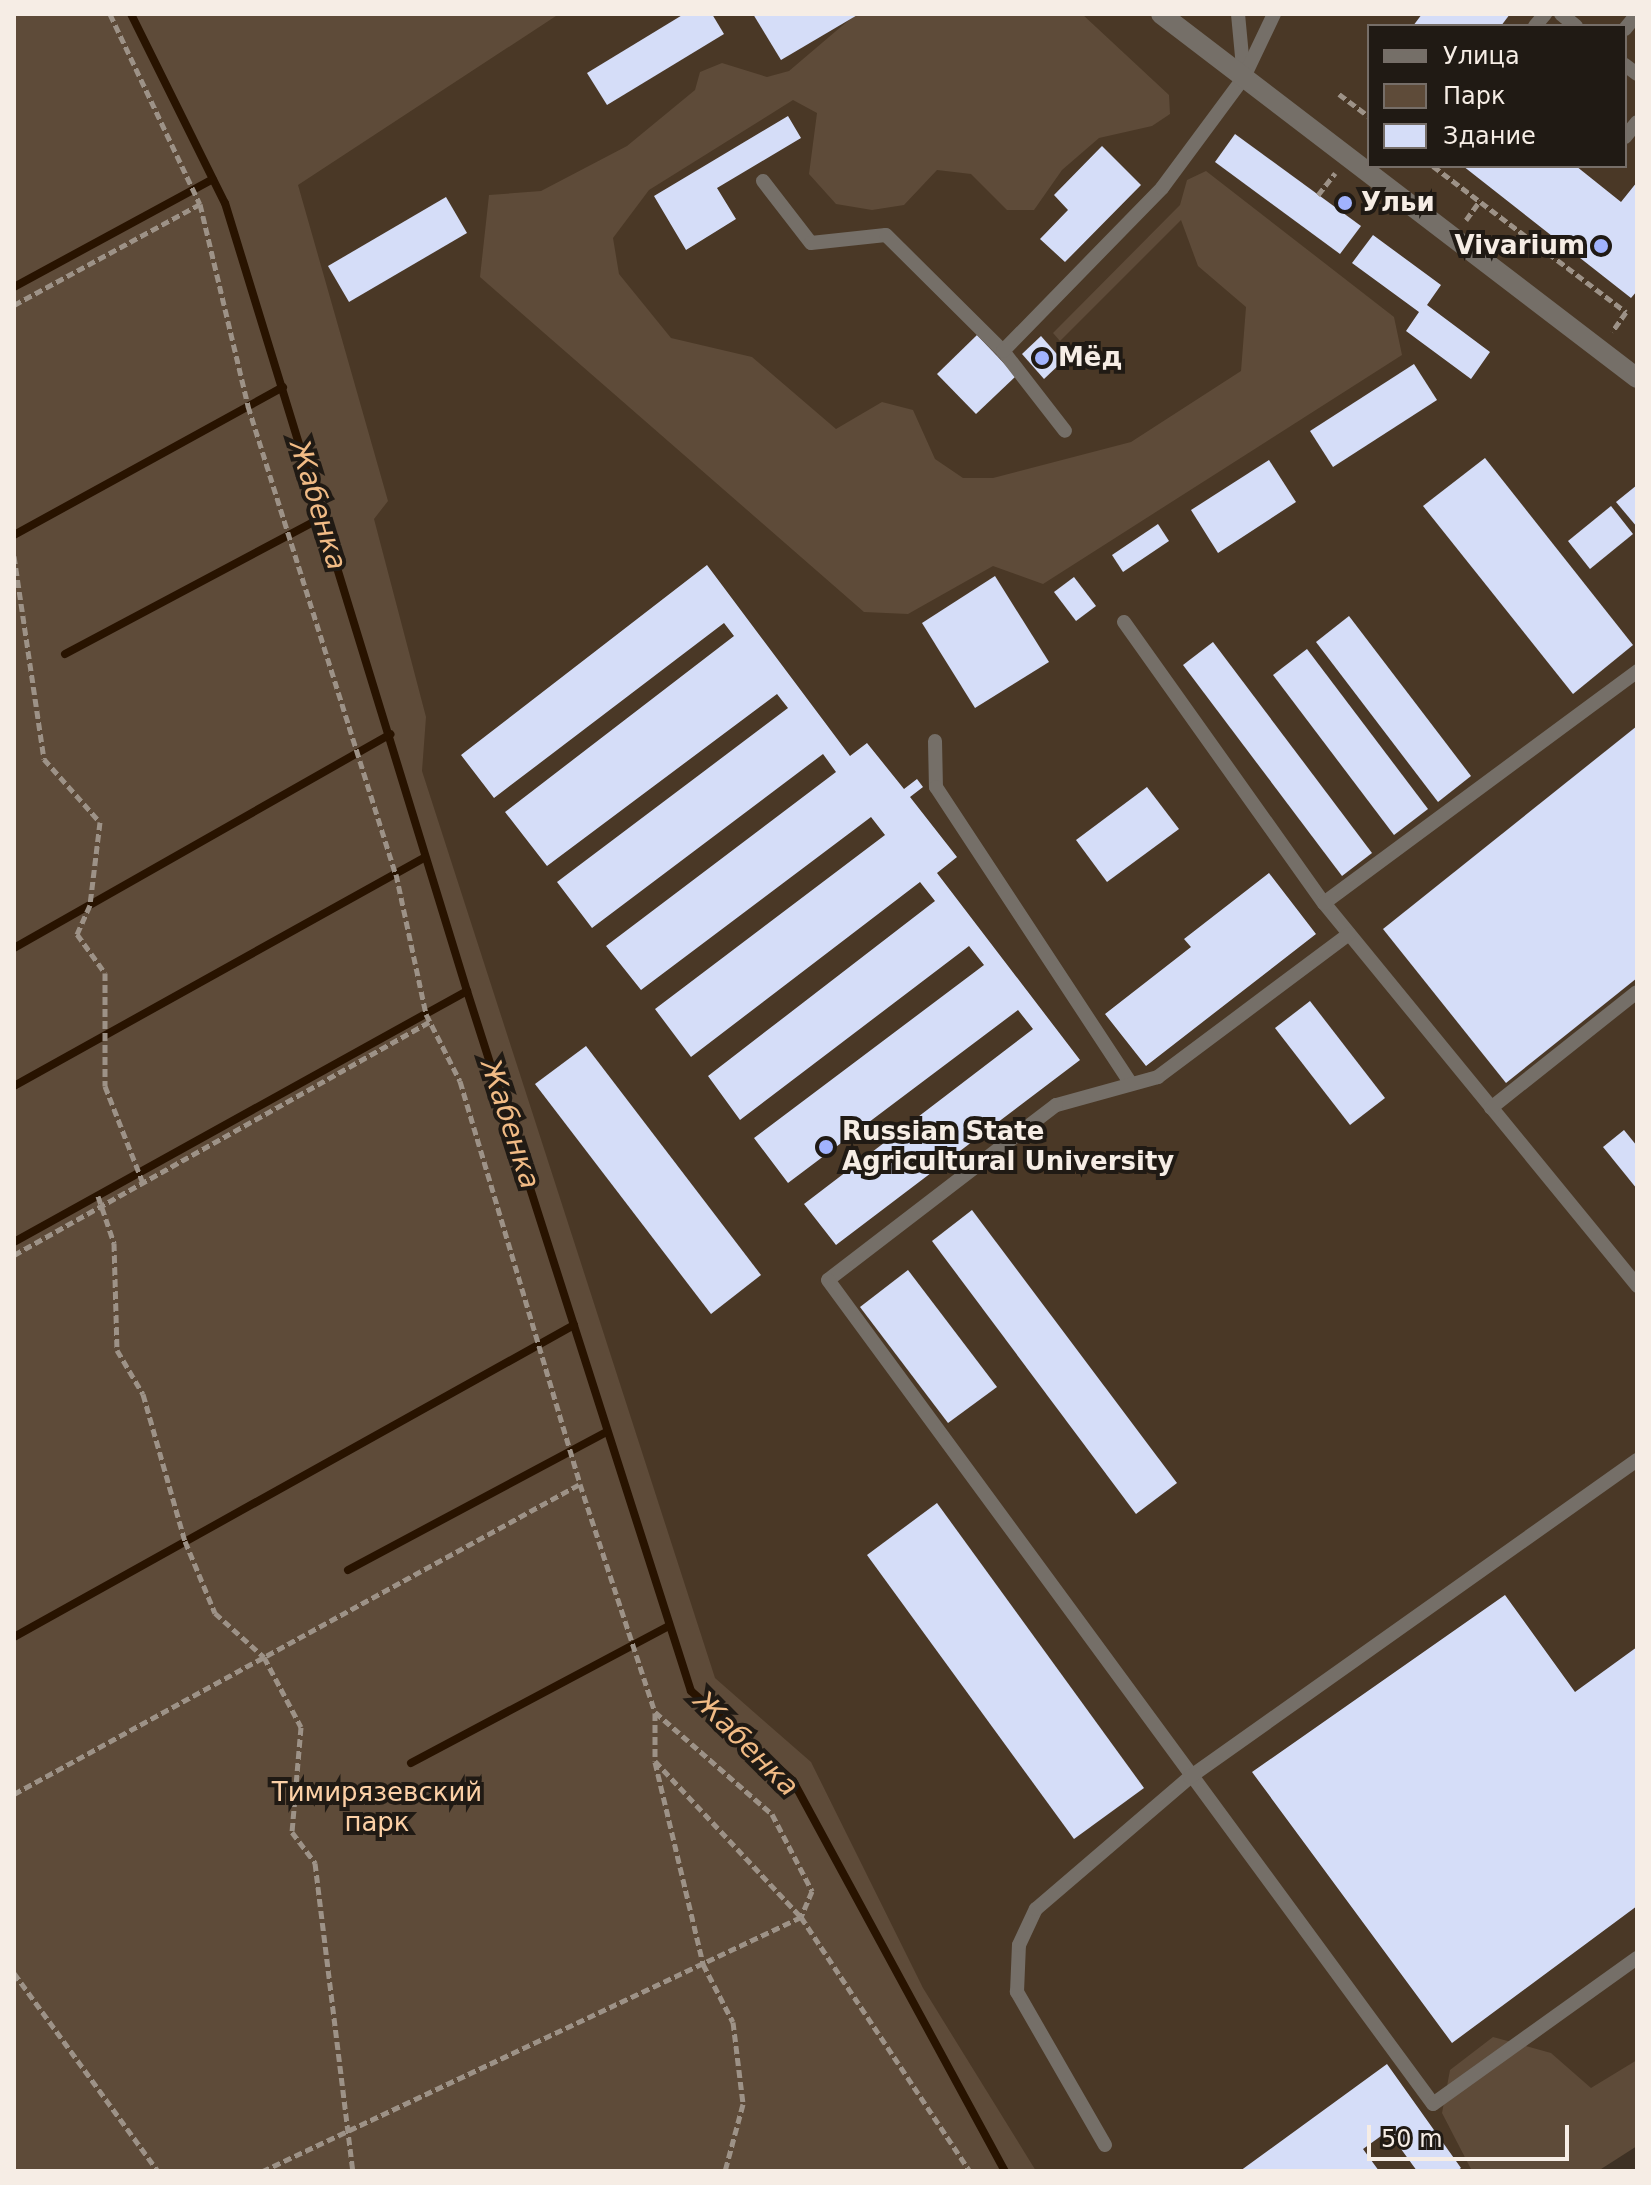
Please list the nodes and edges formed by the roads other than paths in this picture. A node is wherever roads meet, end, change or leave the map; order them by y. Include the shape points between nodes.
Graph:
1 (1161, 14) edge
2 (1238, 14) edge
3 (1274, 14) edge
4 (1244, 77) junction
5 (763, 181) dead end
6 (1003, 351) junction
7 (1637, 378) edge
8 (1065, 431) dead end
9 (1124, 622) dead end
10 (1637, 671) edge
11 (935, 741) dead end
12 (1324, 903) junction
13 (1349, 934) junction
14 (1637, 992) edge
15 (1131, 1084) junction
16 (1491, 1108) junction
17 (1637, 1286) edge
18 (1637, 1460) edge
19 (1190, 1777) junction
20 (1637, 1958) edge
21 (1105, 2145) dead end

1 - 4 street
2 - 4 lane
3 - 4 lane
4 - 6 lane via 1162,188
4 - 7 street
5 - 6 lane via 811,243 886,235
6 - 8 lane
9 - 12 lane
10 - 12 lane
11 - 15 lane via 936,787
12 - 13 lane
13 - 15 lane via 1158,1077
13 - 16 lane
14 - 16 lane
15 - 19 lane via 1056,1105 828,1280
16 - 17 lane
18 - 19 lane
19 - 20 lane via 1433,2104
19 - 21 lane via 1036,1909 1019,1945 1017,1992

